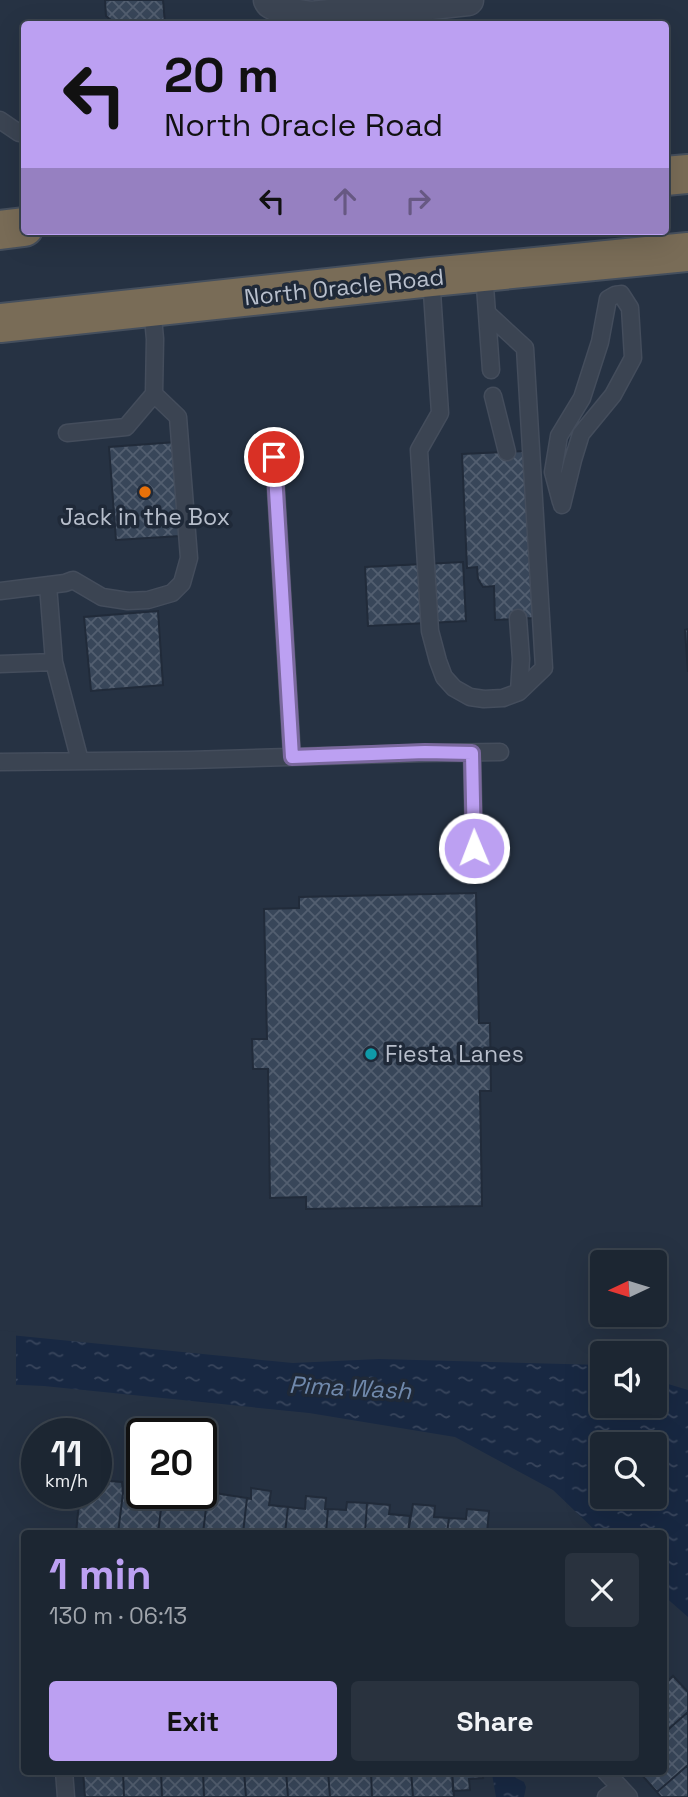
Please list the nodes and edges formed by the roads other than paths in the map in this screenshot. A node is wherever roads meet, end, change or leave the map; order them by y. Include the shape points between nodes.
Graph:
1 (269, 0) edge
2 (468, 0) edge
3 (0, 120) edge
4 (21, 133) edge
5 (688, 174) edge
6 (669, 176) edge
7 (21, 227) edge
8 (0, 230) edge
9 (688, 252) edge
10 (484, 272) junction
11 (615, 276) junction
12 (432, 277) junction
13 (152, 307) junction
14 (486, 313) junction
15 (0, 323) edge
16 (491, 370) dead end
17 (154, 394) junction
18 (493, 396) dead end
19 (67, 433) dead end
20 (507, 452) dead end
21 (274, 457) dead end
22 (48, 585) junction
23 (0, 591) edge
24 (518, 618) dead end
25 (54, 662) junction
26 (0, 664) edge
27 (519, 692) junction
28 (500, 752) dead end
29 (472, 753) junction
30 (292, 757) junction
31 (80, 761) junction
32 (0, 762) edge
33 (474, 848) dead end
34 (64, 1775) edge
35 (609, 1775) edge
36 (625, 1792) edge
37 (66, 1797) edge
38 (606, 1797) edge

1 - 2 street via 292,14 311,17
3 - 4 lane
5 - 6 highway
7 - 8 highway
9 - 11 highway, North Oracle Road
10 - 11 highway, North Oracle Road
10 - 12 highway, North Oracle Road
10 - 14 lane
11 - 11 lane via 582,398 559,436 553,472 562,505 582,434 613,395 633,358 630,309
12 - 13 highway, North Oracle Road
12 - 27 lane via 440,413 419,450 430,631 444,677 454,688 484,699
13 - 15 highway, North Oracle Road
13 - 17 lane
14 - 16 lane
14 - 27 lane via 525,348 544,668
17 - 19 lane via 126,427
17 - 22 lane via 178,417 189,558 182,583 172,593 128,601 102,597 74,580
18 - 20 lane
21 - 30 lane
22 - 23 lane
22 - 25 lane
24 - 27 lane
25 - 26 lane
25 - 31 lane
28 - 29 lane
29 - 30 lane
29 - 33 lane
30 - 31 lane
31 - 32 lane
34 - 37 lane
35 - 36 lane
36 - 38 lane

